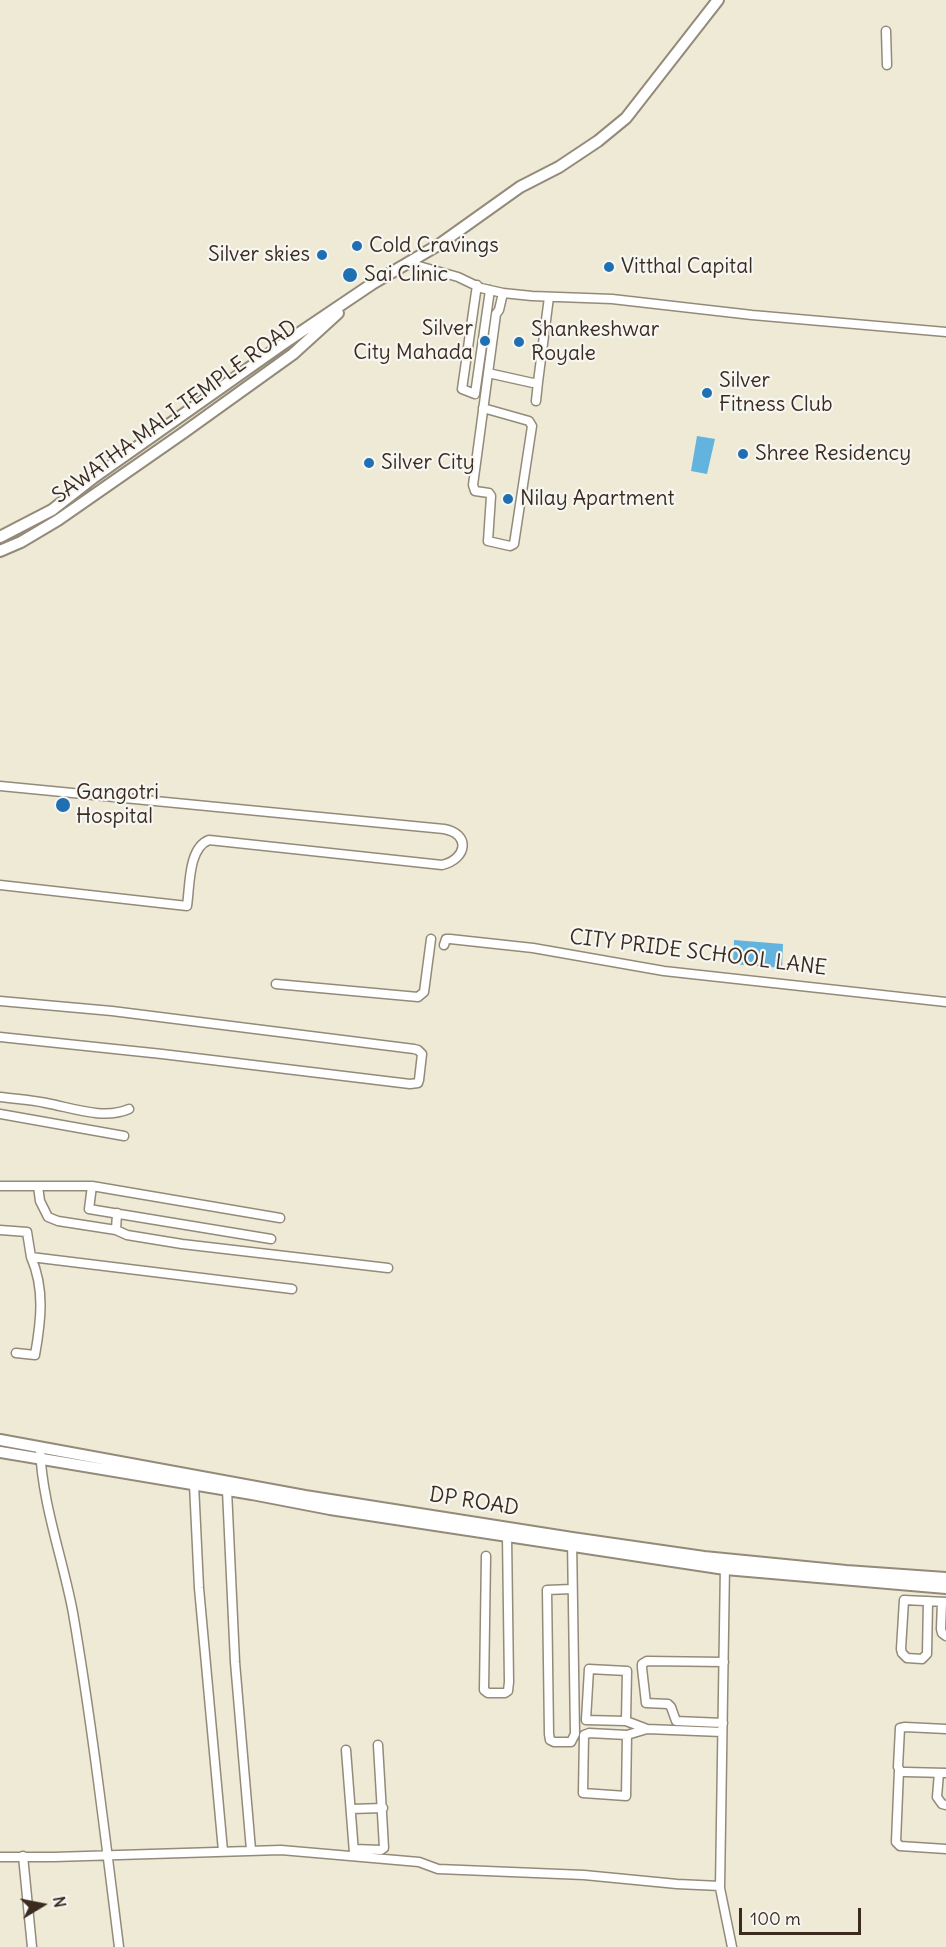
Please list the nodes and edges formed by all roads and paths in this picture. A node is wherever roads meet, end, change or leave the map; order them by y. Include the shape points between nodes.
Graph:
1 (718, 0) edge
2 (886, 31) dead end
3 (887, 65) dead end
4 (408, 263) junction
5 (477, 285) junction
6 (363, 291) junction
7 (496, 292) junction
8 (549, 297) junction
9 (946, 332) edge
10 (488, 373) junction
11 (538, 382) junction
12 (536, 401) dead end
13 (483, 408) junction
14 (0, 537) edge
15 (0, 551) edge
16 (0, 786) edge
17 (0, 885) edge
18 (431, 939) dead end
19 (445, 942) dead end
20 (276, 984) dead end
21 (0, 1002) edge
22 (946, 1002) edge
23 (0, 1037) edge
24 (0, 1097) edge
25 (129, 1109) dead end
26 (0, 1114) edge
27 (124, 1136) dead end
28 (0, 1186) edge
29 (38, 1186) junction
30 (92, 1186) junction
31 (117, 1213) junction
32 (280, 1218) dead end
33 (0, 1230) edge
34 (116, 1230) junction
35 (272, 1239) dead end
36 (31, 1257) junction
37 (388, 1268) dead end
38 (292, 1289) dead end
39 (16, 1353) dead end
40 (0, 1440) edge
41 (0, 1452) edge
42 (40, 1454) junction
43 (194, 1484) junction
44 (227, 1490) junction
45 (507, 1536) junction
46 (571, 1542) junction
47 (486, 1556) dead end
48 (726, 1564) junction
49 (946, 1578) edge
50 (934, 1587) junction
51 (946, 1588) edge
52 (572, 1589) junction
53 (937, 1602) edge
54 (946, 1635) edge
55 (724, 1662) junction
56 (626, 1721) junction
57 (723, 1728) junction
58 (647, 1729) junction
59 (946, 1729) edge
60 (627, 1735) junction
61 (378, 1745) dead end
62 (346, 1750) dead end
63 (899, 1770) junction
64 (942, 1773) edge
65 (946, 1806) edge
66 (382, 1808) junction
67 (351, 1809) junction
68 (946, 1849) edge
69 (223, 1851) junction
70 (250, 1851) junction
71 (354, 1853) junction
72 (108, 1855) junction
73 (23, 1856) junction
74 (0, 1857) edge
75 (720, 1886) junction
76 (32, 1947) edge
77 (119, 1947) edge
78 (732, 1947) edge

1 - 4 street, SAWATHA MALI TEMPLE ROAD via 626,118 567,162 520,187
2 - 3 street
4 - 5 street
4 - 6 street, SAWATHA MALI TEMPLE ROAD
5 - 7 street
5 - 7 street via 462,389 475,394
6 - 14 street, SAWATHA MALI TEMPLE ROAD via 52,510
6 - 15 street, SAWATHA MALI TEMPLE ROAD via 293,354 58,520
7 - 8 street
7 - 10 street
8 - 9 street via 612,299
8 - 11 street
10 - 11 street
10 - 13 street
11 - 12 street
13 - 13 street via 473,489 491,496 488,542 510,546 514,544 532,426 529,421
16 - 17 street via 444,829 460,837 462,847 453,862 442,865 209,840 195,854 187,906
18 - 20 street via 424,992 418,997
19 - 22 street, CITY PRIDE SCHOOL LANE via 533,948 664,971
21 - 23 street via 112,1011 414,1049 422,1054 418,1083 410,1084
24 - 25 street via 105,1114
26 - 27 street
28 - 29 street
29 - 30 street
29 - 34 street via 48,1217
30 - 31 street via 89,1209
30 - 32 street
31 - 34 street
31 - 35 street
33 - 36 street via 27,1232
34 - 37 street via 182,1244
36 - 38 street
36 - 39 street via 40,1290 41,1322 35,1355
40 - 42 street, DP ROAD
41 - 42 street, DP ROAD
42 - 43 street, DP ROAD
42 - 46 street, DP ROAD
42 - 72 street via 72,1611
43 - 44 street, DP ROAD
43 - 69 street via 200,1612
44 - 45 street, DP ROAD
44 - 70 street
45 - 46 street, DP ROAD
45 - 47 street via 509,1682 505,1693 484,1690
46 - 48 street, DP ROAD
46 - 52 street
48 - 49 street, DP ROAD
48 - 50 street, DP ROAD
48 - 55 street
50 - 51 street, DP ROAD
50 - 53 street
52 - 52 street via 547,1590 549,1734 554,1742 572,1742 576,1734
53 - 53 street via 904,1599 901,1649 907,1658 922,1659 927,1654
53 - 54 street via 942,1633
55 - 57 street
55 - 57 street via 642,1664 646,1702 668,1704 676,1721
56 - 56 street via 586,1720 589,1669 627,1671
56 - 58 street
57 - 58 street
57 - 75 street
58 - 60 street
59 - 63 street via 900,1728
60 - 60 street via 584,1735 583,1793 626,1796
61 - 66 street
62 - 67 street
63 - 64 street
63 - 68 street via 897,1842 900,1846
64 - 65 street via 938,1797
66 - 67 street
66 - 71 street via 384,1848
67 - 71 street
69 - 70 street
69 - 72 street
70 - 71 street
71 - 75 street via 419,1862 438,1869
72 - 73 street
72 - 77 street
73 - 74 street
73 - 76 street
75 - 78 street

